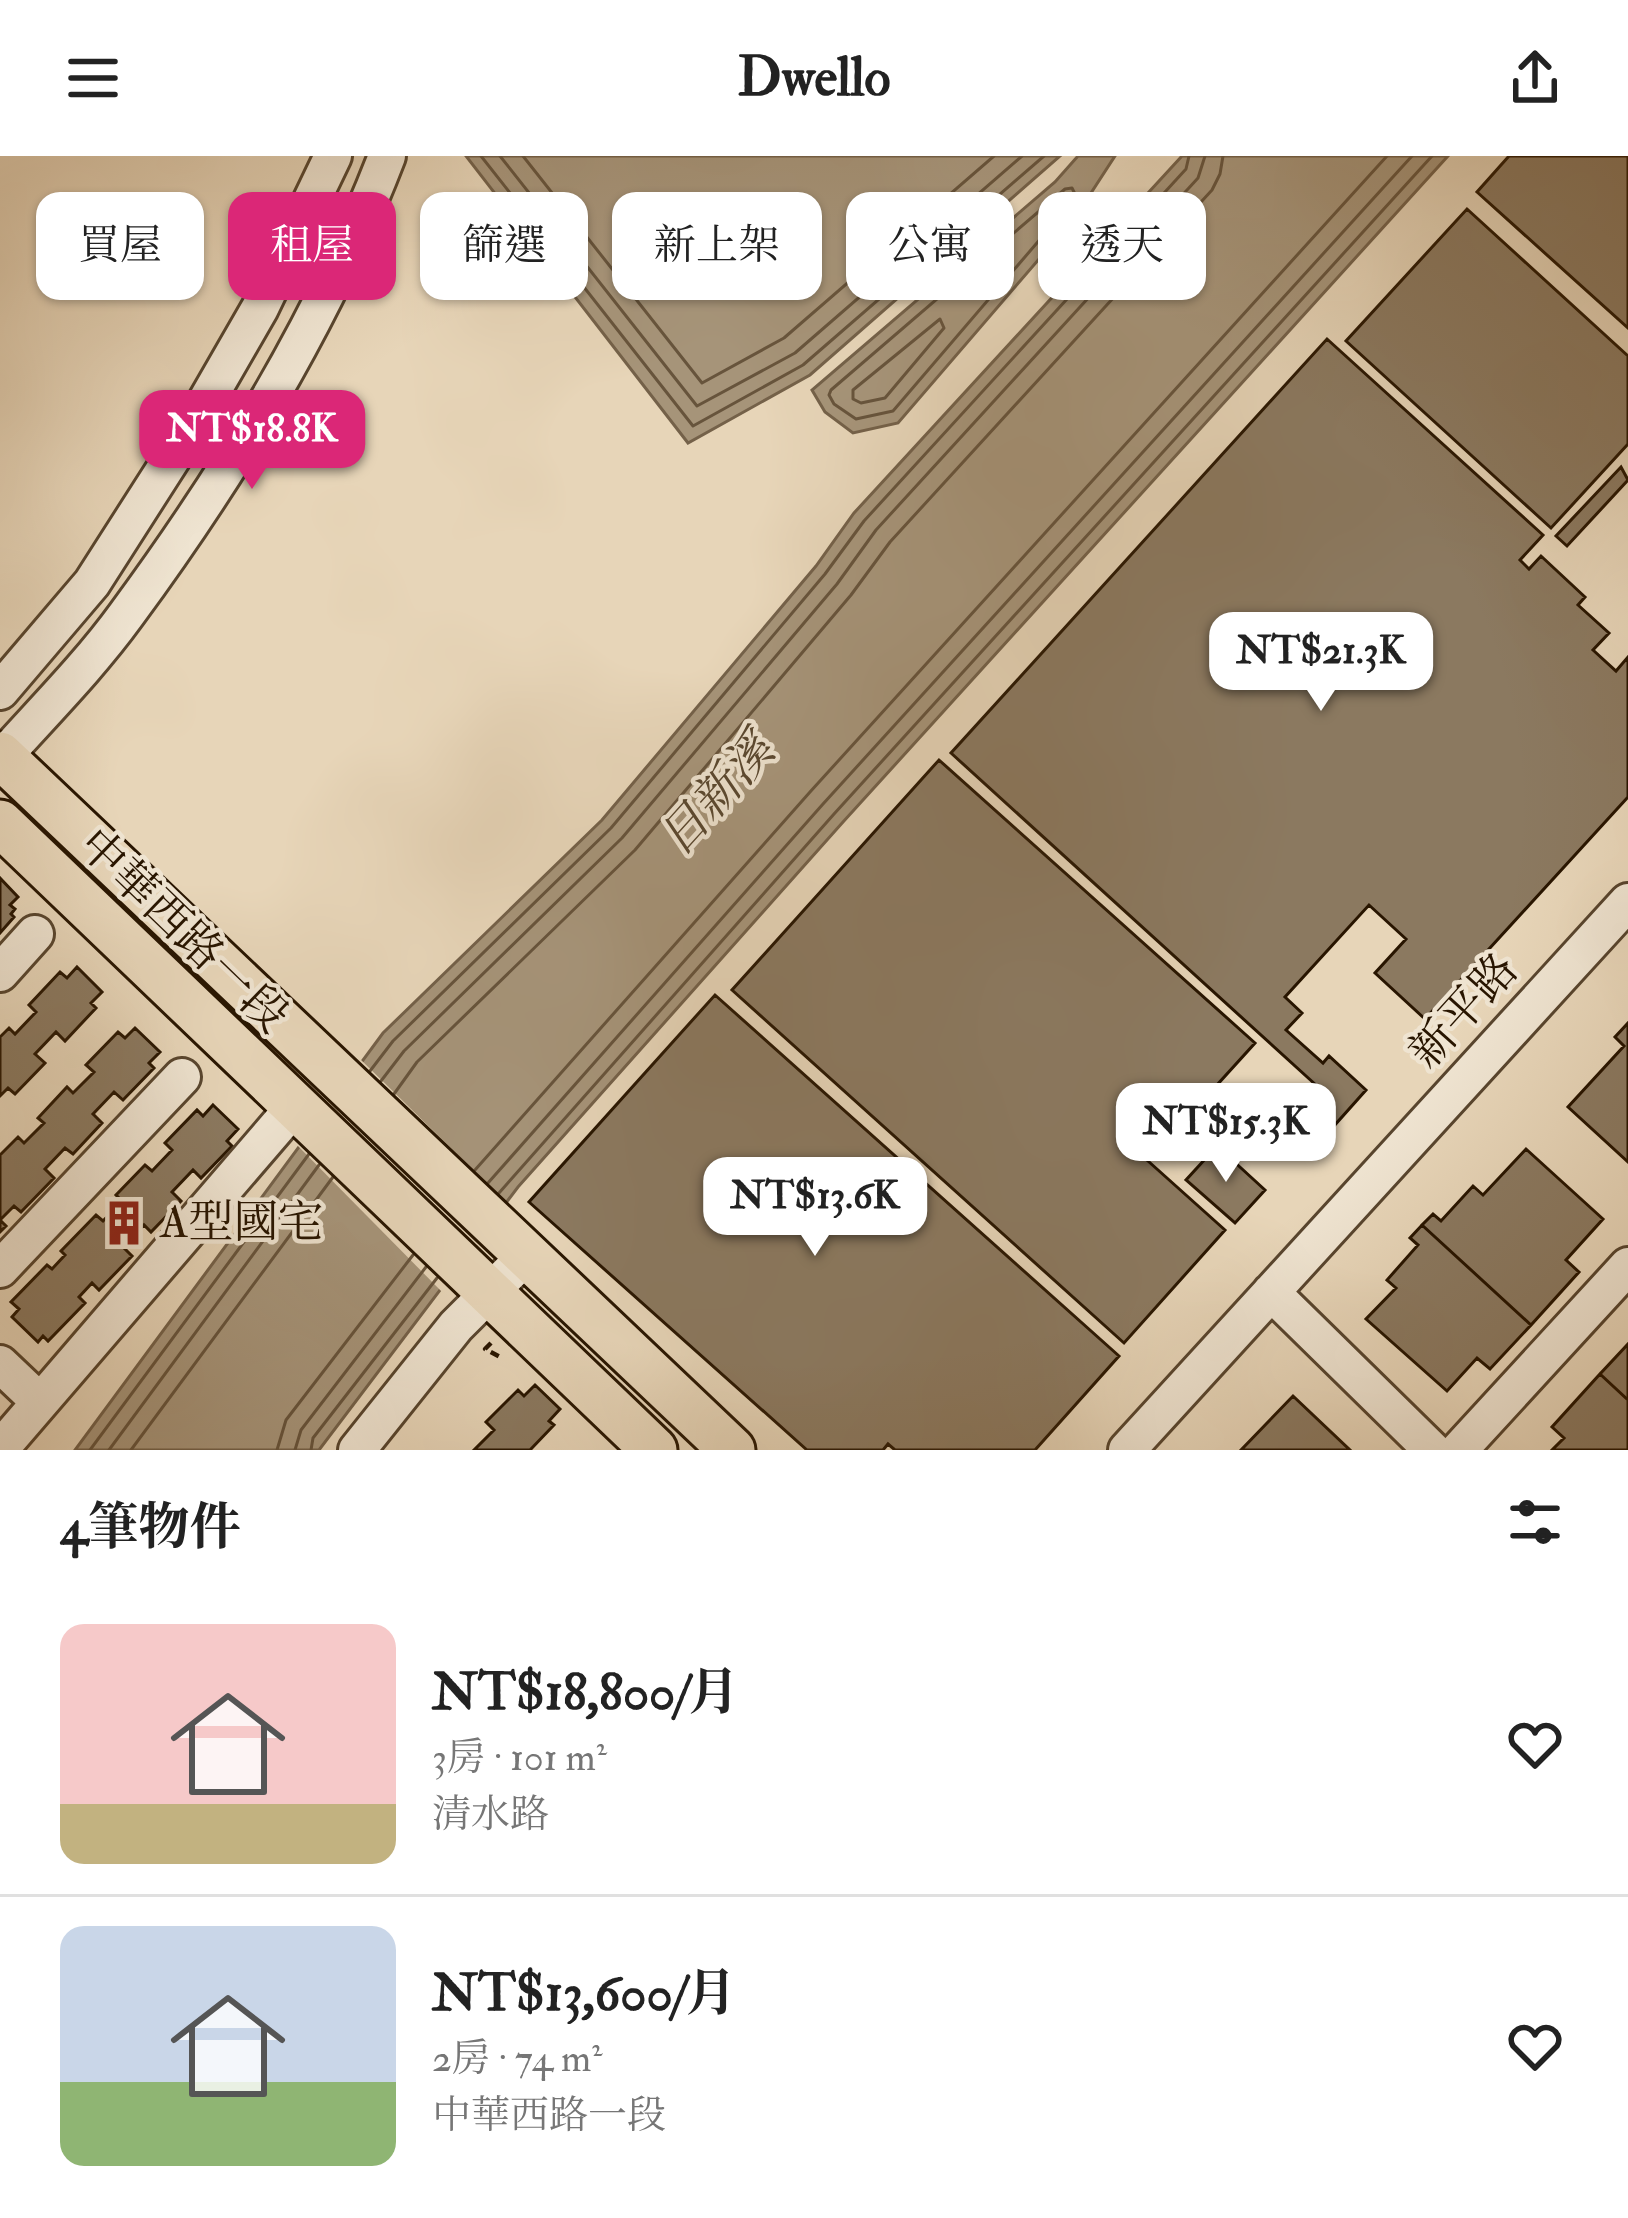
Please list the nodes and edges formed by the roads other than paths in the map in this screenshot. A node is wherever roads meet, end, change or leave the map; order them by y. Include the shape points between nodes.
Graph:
1 (333, 156) edge
2 (387, 156) edge
3 (0, 692) edge
4 (1, 758) edge
5 (0, 823) edge
6 (1628, 902) edge
7 (35, 934) dead end
8 (0, 973) edge
9 (182, 1076) dead end
10 (295, 1106) junction
11 (515, 1244) junction
12 (1628, 1266) edge
13 (0, 1269) edge
14 (480, 1282) junction
15 (1271, 1292) junction
16 (0, 1364) edge
17 (39, 1401) junction
18 (0, 1450) edge
19 (357, 1450) edge
20 (654, 1450) edge
21 (732, 1450) edge
22 (1127, 1450) edge
23 (1432, 1450) edge
24 (1459, 1450) edge

1 - 3 street via 188,433 92,583
2 - 4 street via 310,329 232,458 124,618
4 - 11 main road, 中華西路一段
5 - 10 main road, 中華西路一段
6 - 15 street, 新平路
7 - 8 street
9 - 13 street
10 - 14 main road, 中華西路一段
10 - 17 street
11 - 14 street
11 - 21 main road
12 - 24 street
14 - 19 street via 456,1326
14 - 20 main road
15 - 22 street, 新平路
15 - 23 street
16 - 17 street
17 - 18 street

